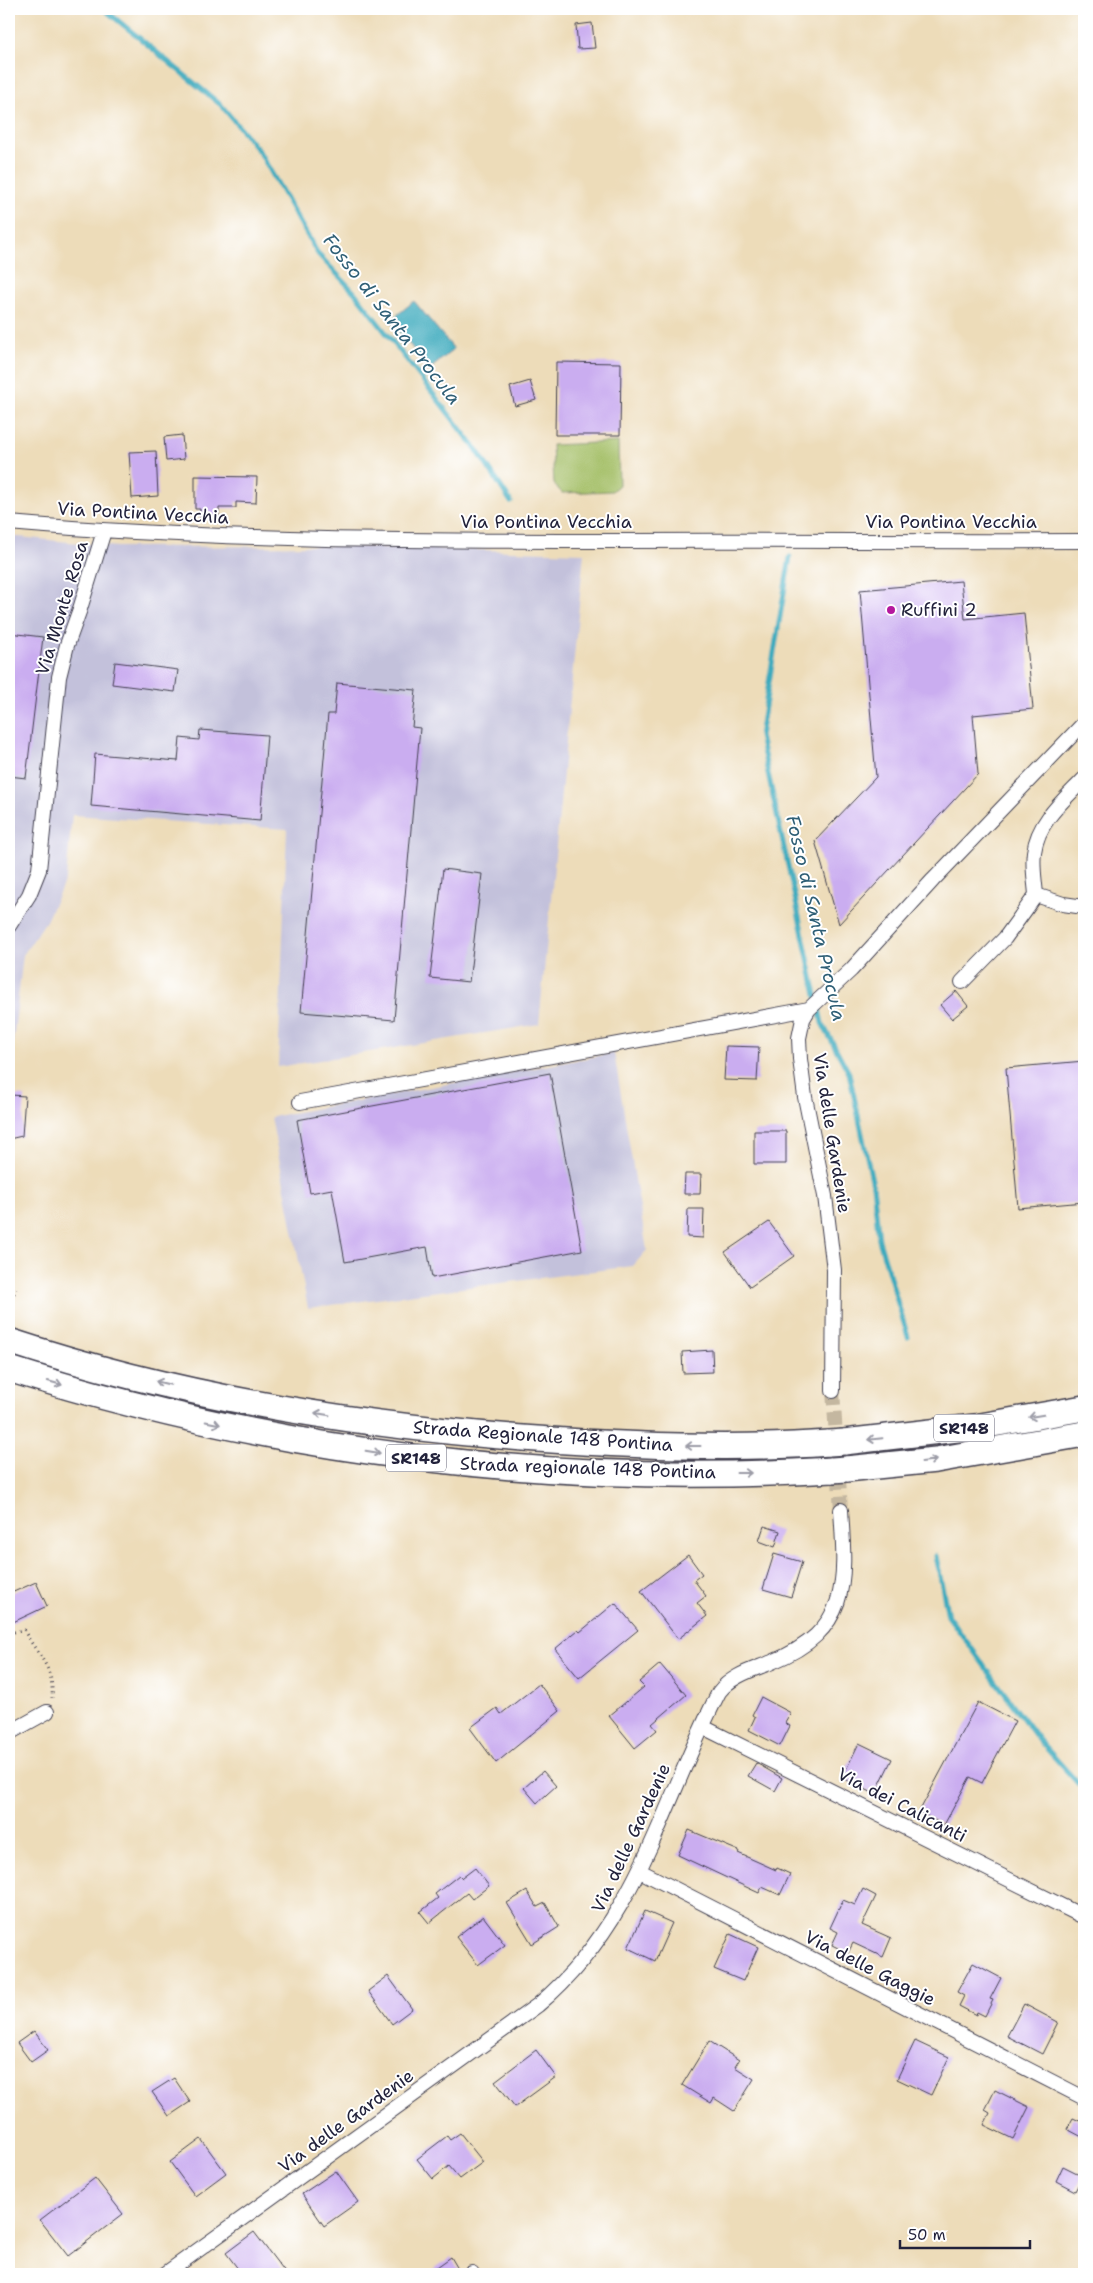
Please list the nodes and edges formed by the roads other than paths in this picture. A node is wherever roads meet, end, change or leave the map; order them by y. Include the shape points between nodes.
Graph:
1 (9, 523) edge
2 (104, 532) junction
3 (1084, 540) edge
4 (1084, 723) edge
5 (1084, 778) edge
6 (1036, 895) junction
7 (1084, 907) edge
8 (9, 926) edge
9 (962, 982) dead end
10 (809, 1009) junction
11 (300, 1102) dead end
12 (9, 1341) edge
13 (9, 1369) edge
14 (833, 1391) tunnel mouth
15 (1084, 1408) edge
16 (1084, 1434) edge
17 (841, 1510) tunnel mouth
18 (47, 1712) road end
19 (703, 1727) junction
20 (9, 1733) edge
21 (640, 1871) junction
22 (1084, 1917) edge
23 (1084, 2098) edge
24 (165, 2274) edge

1 - 2 street, Via Pontina Vecchia
2 - 3 street, Via Pontina Vecchia via 393,541
2 - 8 street, Via Monte Rosa via 66,645 59,677 39,870 29,894
4 - 10 street, Via delle Gardenie
5 - 6 street via 1049,816 1039,834 1034,851
6 - 7 street
6 - 9 street via 1005,938
10 - 11 street
10 - 14 street, Via delle Gardenie via 800,1029 800,1059 825,1196 834,1270
15 -> 12 highway, Strada Regionale 148 Pontina / SR148 via 975,1426 836,1442 652,1446 414,1427 291,1409 106,1370
13 -> 16 highway, Strada regionale 148 Pontina / SR148 via 198,1420 345,1448 486,1466 749,1473 839,1469 936,1460
17 - 19 street, Via delle Gardenie via 843,1584 834,1612 810,1639 789,1654 728,1682 719,1692
18 - 20 street
19 - 21 street, Via delle Gardenie
19 - 22 street, Via dei Calicanti
21 - 23 street, Via delle Gaggie
21 - 24 street, Via delle Gardenie via 608,1928 556,1990

